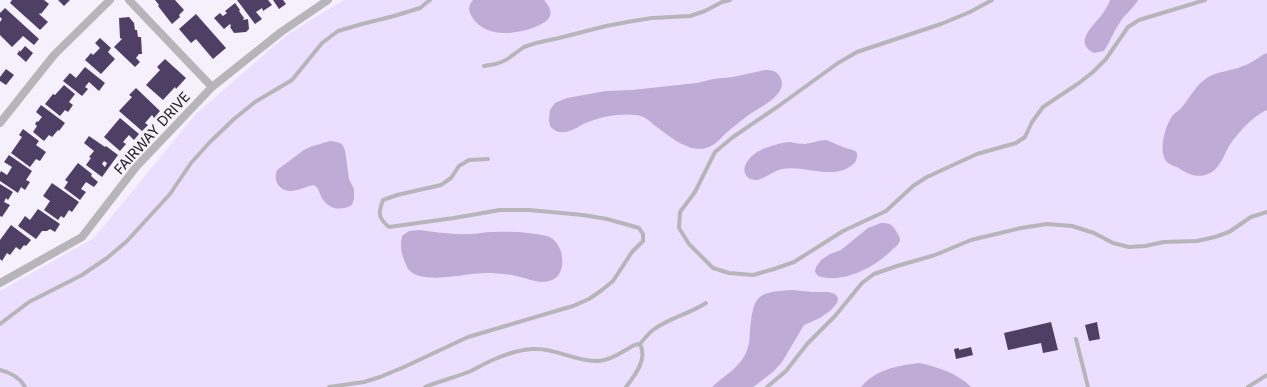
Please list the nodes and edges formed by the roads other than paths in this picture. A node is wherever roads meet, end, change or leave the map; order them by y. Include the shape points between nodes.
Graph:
1 (110, 0) edge
2 (129, 0) edge
3 (328, 0) edge
4 (430, 0) edge
5 (730, 0) edge
6 (992, 0) edge
7 (1205, 0) edge
8 (484, 66) dead end
9 (212, 87) junction
10 (0, 123) edge
11 (488, 158) dead end
12 (1267, 212) edge
13 (0, 283) edge
14 (706, 303) dead end
15 (0, 324) edge
16 (1076, 339) dead end
17 (640, 344) junction
18 (0, 370) edge
19 (1267, 375) edge
20 (25, 387) edge
21 (330, 387) edge
22 (425, 387) edge
23 (626, 387) edge
24 (767, 387) edge
25 (1088, 387) edge
26 (1248, 387) edge

1 - 10 street via 54,55
2 - 9 street
3 - 9 street, FAIRWAY DRIVE via 281,32
4 - 15 lane via 420,8 338,31 322,43 292,80 255,102 210,142 191,163 170,194 126,242 82,275 29,302
5 - 8 lane via 690,16 633,21 536,43 524,47 506,60
6 - 7 lane via 941,24 857,52 838,62 732,137 715,152 695,192 680,212 679,228 690,244 713,268 729,273 753,275 794,262 843,231 886,211 913,186 927,177 977,154 1016,143 1025,137 1043,107 1106,59 1128,27 1139,20
9 - 13 street, FAIRWAY DRIVE via 136,167 82,237
11 - 21 lane via 469,160 459,166 451,178 441,185 384,200 379,211 382,221 389,227 500,210 530,210 608,219 638,228 643,234 643,241 632,252 613,281 589,299 468,337 380,377
12 - 24 lane via 1251,217 1229,232 1215,237 1145,246 1129,247 1072,226 1047,224 970,240 935,255 874,274 862,283 786,371
14 - 17 lane via 652,330
16 - 25 lane
17 - 22 lane via 634,344 613,358 600,361 586,361 553,350 535,348 496,358 454,378
17 - 23 lane via 643,349 642,362
18 - 20 lane via 10,372
19 - 26 lane

